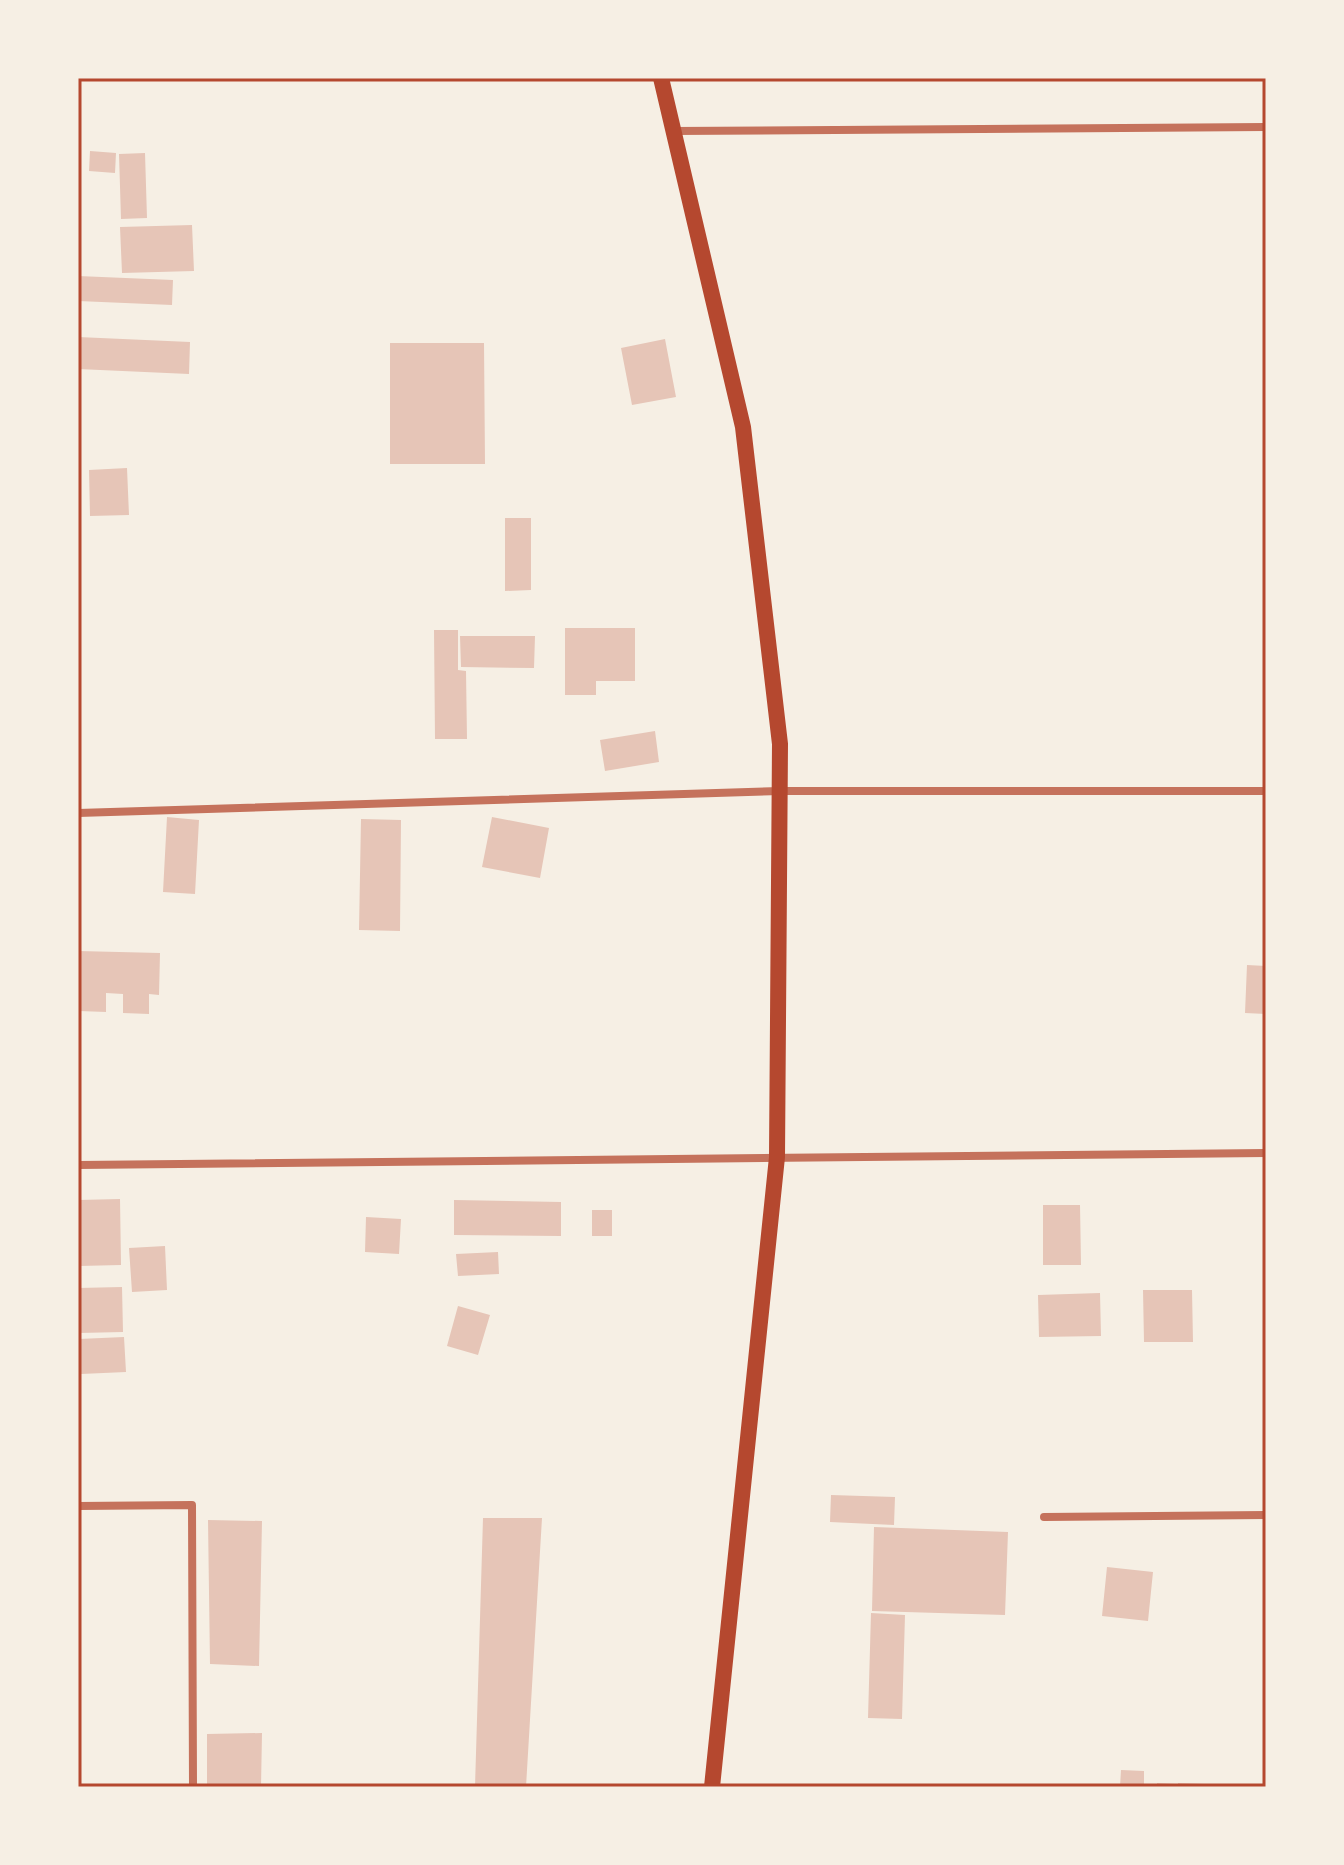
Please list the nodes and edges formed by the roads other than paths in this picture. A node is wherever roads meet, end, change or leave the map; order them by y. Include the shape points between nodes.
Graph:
1 (661, 78) edge
2 (1266, 127) edge
3 (673, 131) junction
4 (780, 791) junction
5 (1266, 791) edge
6 (78, 813) edge
7 (1266, 1153) edge
8 (777, 1157) junction
9 (78, 1165) edge
10 (78, 1506) edge
11 (1266, 1515) edge
12 (1044, 1517) dead end
13 (193, 1787) edge
14 (712, 1787) edge

1 - 3 main road
2 - 3 street
3 - 4 main road via 743,427 780,744
4 - 5 street
4 - 6 street
4 - 8 main road
7 - 8 street
8 - 9 street
8 - 14 main road
10 - 13 street via 192,1505
11 - 12 street

